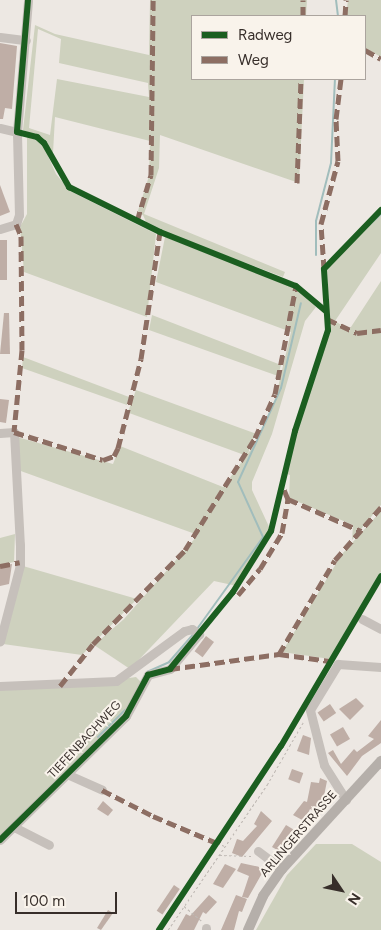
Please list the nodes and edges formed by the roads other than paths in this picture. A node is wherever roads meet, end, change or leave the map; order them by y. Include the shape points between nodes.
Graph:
1 (28, 0) edge
2 (0, 37) edge
3 (26, 40) junction
4 (0, 128) edge
5 (18, 132) junction
6 (0, 229) edge
7 (0, 433) edge
8 (362, 619) dead end
9 (381, 629) edge
10 (0, 641) edge
11 (381, 667) edge
12 (0, 686) edge
13 (381, 761) edge
14 (69, 774) junction
15 (102, 790) dead end
16 (346, 800) junction
17 (16, 828) junction
18 (0, 840) edge
19 (49, 845) dead end
20 (258, 851) road end
21 (282, 869) junction
22 (248, 930) edge

1 - 3 street
2 - 3 street
3 - 5 street
4 - 5 street
5 - 6 street via 19,215 16,224
7 - 10 street via 14,432 20,566
8 - 9 street
11 - 16 street via 338,664 310,710 324,766
12 - 14 street, TIEFENBACHWEG via 116,681 195,631 170,669 148,675 126,716
13 - 16 main road, ARLINGERSTRASSE
14 - 15 street, TIEFENBACHWEG
14 - 17 street, TIEFENBACHWEG
16 - 21 main road, ARLINGERSTRASSE
17 - 18 street, TIEFENBACHWEG
17 - 19 street
20 - 21 street
21 - 22 main road, ARLINGERSTRASSE via 263,896

